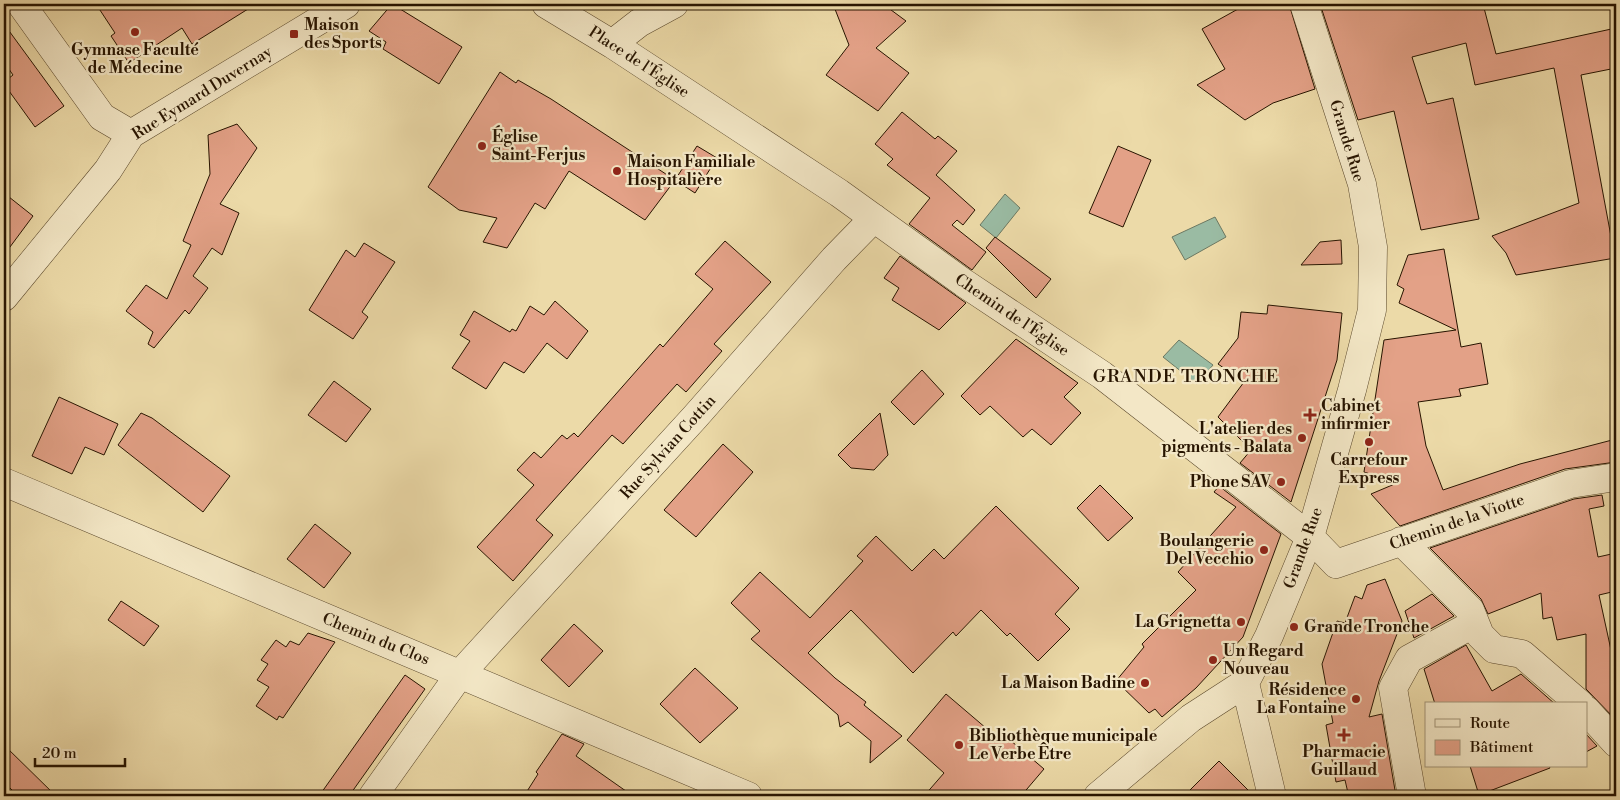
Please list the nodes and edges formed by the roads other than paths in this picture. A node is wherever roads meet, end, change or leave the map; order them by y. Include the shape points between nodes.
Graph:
1 (21, 4) edge
2 (346, 4) edge
3 (546, 4) edge
4 (674, 4) edge
5 (1304, 4) edge
6 (612, 44) junction
7 (706, 105) joint
8 (131, 134) junction
9 (874, 218) junction
10 (4, 298) edge
11 (1616, 477) edge
12 (4, 482) edge
13 (1310, 537) junction
14 (1401, 541) junction
15 (1475, 623) junction
16 (460, 674) junction
17 (1245, 683) junction
18 (1578, 702) edge
19 (1588, 712) edge
20 (1616, 743) edge
21 (373, 796) edge
22 (748, 796) edge
23 (1098, 796) edge
24 (1272, 796) edge
25 (1412, 796) edge

1 - 8 street via 102,117
2 - 8 street, Rue Eymard Duvernay
3 - 6 street, Place de l'Église
4 - 6 street via 639,22
5 - 13 street, Grande Rue via 1362,184 1373,247 1372,310
6 - 7 street, Place de l'Église
7 - 9 street, Chemin de l'Église
8 - 10 street, Rue Eymard Duvernay via 108,170
9 - 13 street, Chemin de l'Église via 1102,375
9 - 16 street, Rue Sylvian Cottin
11 - 14 street, Chemin de la Viotte via 1570,484
12 - 16 street, Chemin du Clos
13 - 14 street, Chemin de la Viotte via 1336,564
13 - 17 street, Grande Rue via 1269,636
14 - 15 street via 1470,610
15 - 18 street via 1480,636 1494,649 1522,654
15 - 25 street via 1409,659 1393,688
16 - 21 street, Rue Sylvian Cottin
16 - 22 street, Chemin du Clos via 505,696
17 - 23 street via 1191,718
17 - 24 street
19 - 20 street

